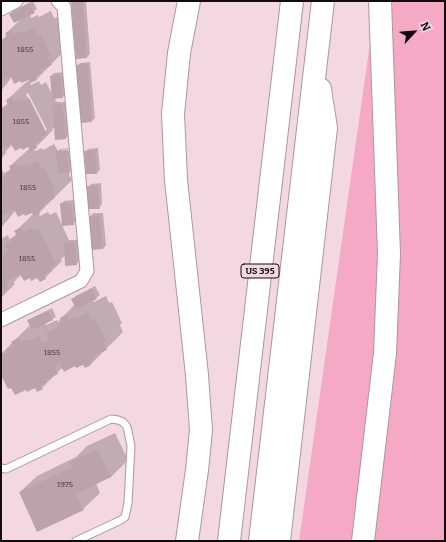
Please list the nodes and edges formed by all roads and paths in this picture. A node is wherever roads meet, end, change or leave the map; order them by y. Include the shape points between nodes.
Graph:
1 (16, 1) edge
2 (58, 1) edge
3 (189, 1) edge
4 (292, 1) edge
5 (323, 1) edge
6 (380, 1) edge
7 (1, 9) edge
8 (316, 60) junction
9 (1, 320) edge
10 (1, 468) edge
11 (76, 541) edge
12 (187, 541) edge
13 (229, 541) edge
14 (260, 541) edge
15 (279, 541) edge
16 (363, 541) edge

1 - 7 street
2 - 9 street via 64,7 87,271 82,280
3 - 12 highway via 178,53 173,114 176,180 201,430
4 - 13 highway, US 395
5 - 8 highway, US 395
6 - 16 highway via 389,254 384,353
8 - 14 highway, US 395
8 - 15 highway via 326,128
10 - 11 lane via 6,469 111,419 123,422 127,427 131,446 125,517

